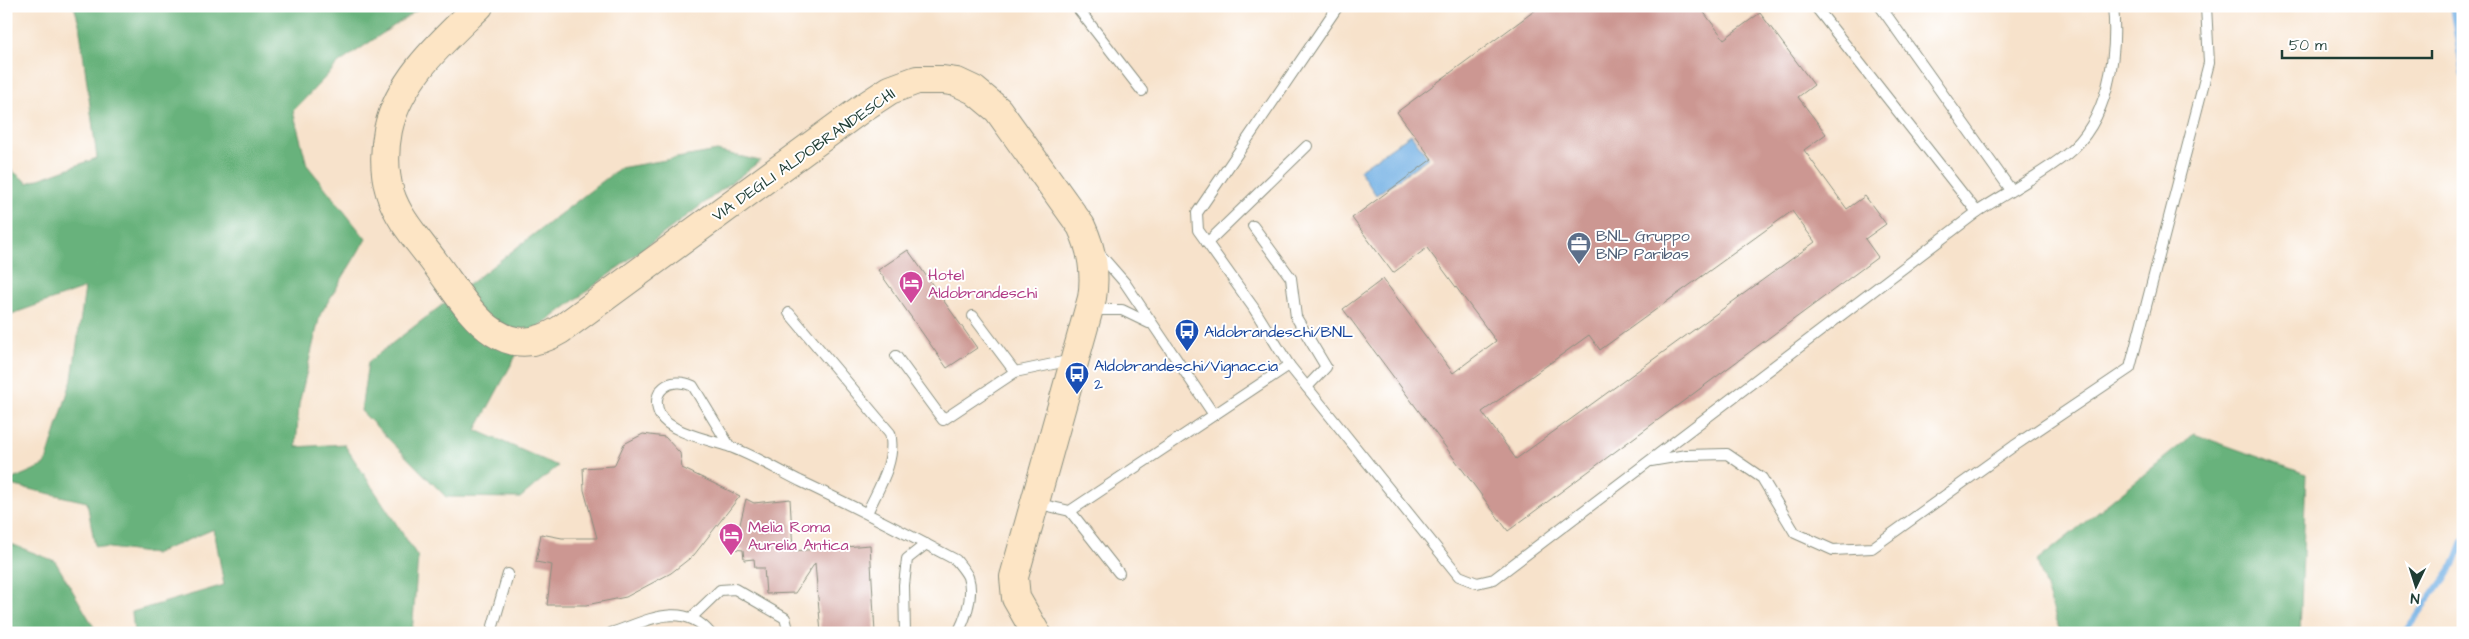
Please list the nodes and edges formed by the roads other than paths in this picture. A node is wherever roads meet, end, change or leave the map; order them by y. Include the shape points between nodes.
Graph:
1 (478, 6) edge
2 (1076, 6) edge
3 (1338, 6) edge
4 (1815, 6) edge
5 (1880, 6) edge
6 (2112, 6) edge
7 (2206, 6) edge
8 (1142, 91) dead end
9 (1307, 146) dead end
10 (2012, 190) junction
11 (1977, 212) junction
12 (1253, 226) dead end
13 (1088, 242) junction
14 (1207, 244) junction
15 (1089, 310) junction
16 (789, 313) dead end
17 (973, 316) dead end
18 (1150, 323) junction
19 (896, 356) dead end
20 (1076, 359) junction
21 (1289, 364) junction
22 (1015, 372) junction
23 (1307, 387) junction
24 (1214, 415) junction
25 (730, 447) junction
26 (1648, 462) junction
27 (1034, 502) junction
28 (1070, 511) junction
29 (866, 513) junction
30 (926, 544) junction
31 (1119, 573) dead end
32 (508, 574) dead end
33 (692, 617) junction
34 (491, 633) edge
35 (611, 633) edge
36 (710, 633) edge
37 (789, 633) edge
38 (905, 633) edge
39 (958, 633) edge
40 (1036, 633) edge

1 - 13 street, VIA DEGLI ALDOBRANDESCHI via 435,50 404,90 388,128 386,172 392,198 403,219 479,322 503,338 526,342 554,334 864,107 890,90 917,80 957,82 990,102 1081,226
2 - 8 lane
3 - 14 lane via 1197,213 1198,230
4 - 11 lane
5 - 10 lane
6 - 10 lane via 2112,58 2098,115 2068,153
7 - 26 lane via 2209,63 2130,368 1872,548 1833,550 1795,533 1762,478 1727,454 1686,455
9 - 14 lane
10 - 11 lane
11 - 26 lane
12 - 23 lane via 1291,278 1296,317 1326,367
13 - 15 street, VIA DEGLI ALDOBRANDESCHI via 1094,270
13 - 18 lane via 1125,283
14 - 21 lane
15 - 18 lane via 1122,310
15 - 20 street, VIA DEGLI ALDOBRANDESCHI
16 - 29 lane via 890,432 892,443 886,473
17 - 22 lane
18 - 24 lane
19 - 22 lane via 943,420
20 - 22 lane
20 - 27 street, VIA DEGLI ALDOBRANDESCHI
21 - 23 lane
21 - 24 lane
23 - 26 lane via 1459,576 1477,583 1494,580
24 - 28 lane
25 - 25 lane via 692,386 670,384 659,394 656,405 663,420 679,430
25 - 29 lane
27 - 28 lane
27 - 40 street, VIA DEGLI ALDOBRANDESCHI via 1017,564 1014,588 1020,608
28 - 31 lane
29 - 30 lane
30 - 38 lane via 907,559
30 - 39 lane via 956,560 968,577 970,596
32 - 34 lane
33 - 35 lane via 672,613
33 - 36 lane
33 - 37 lane via 720,590 735,589 785,618

